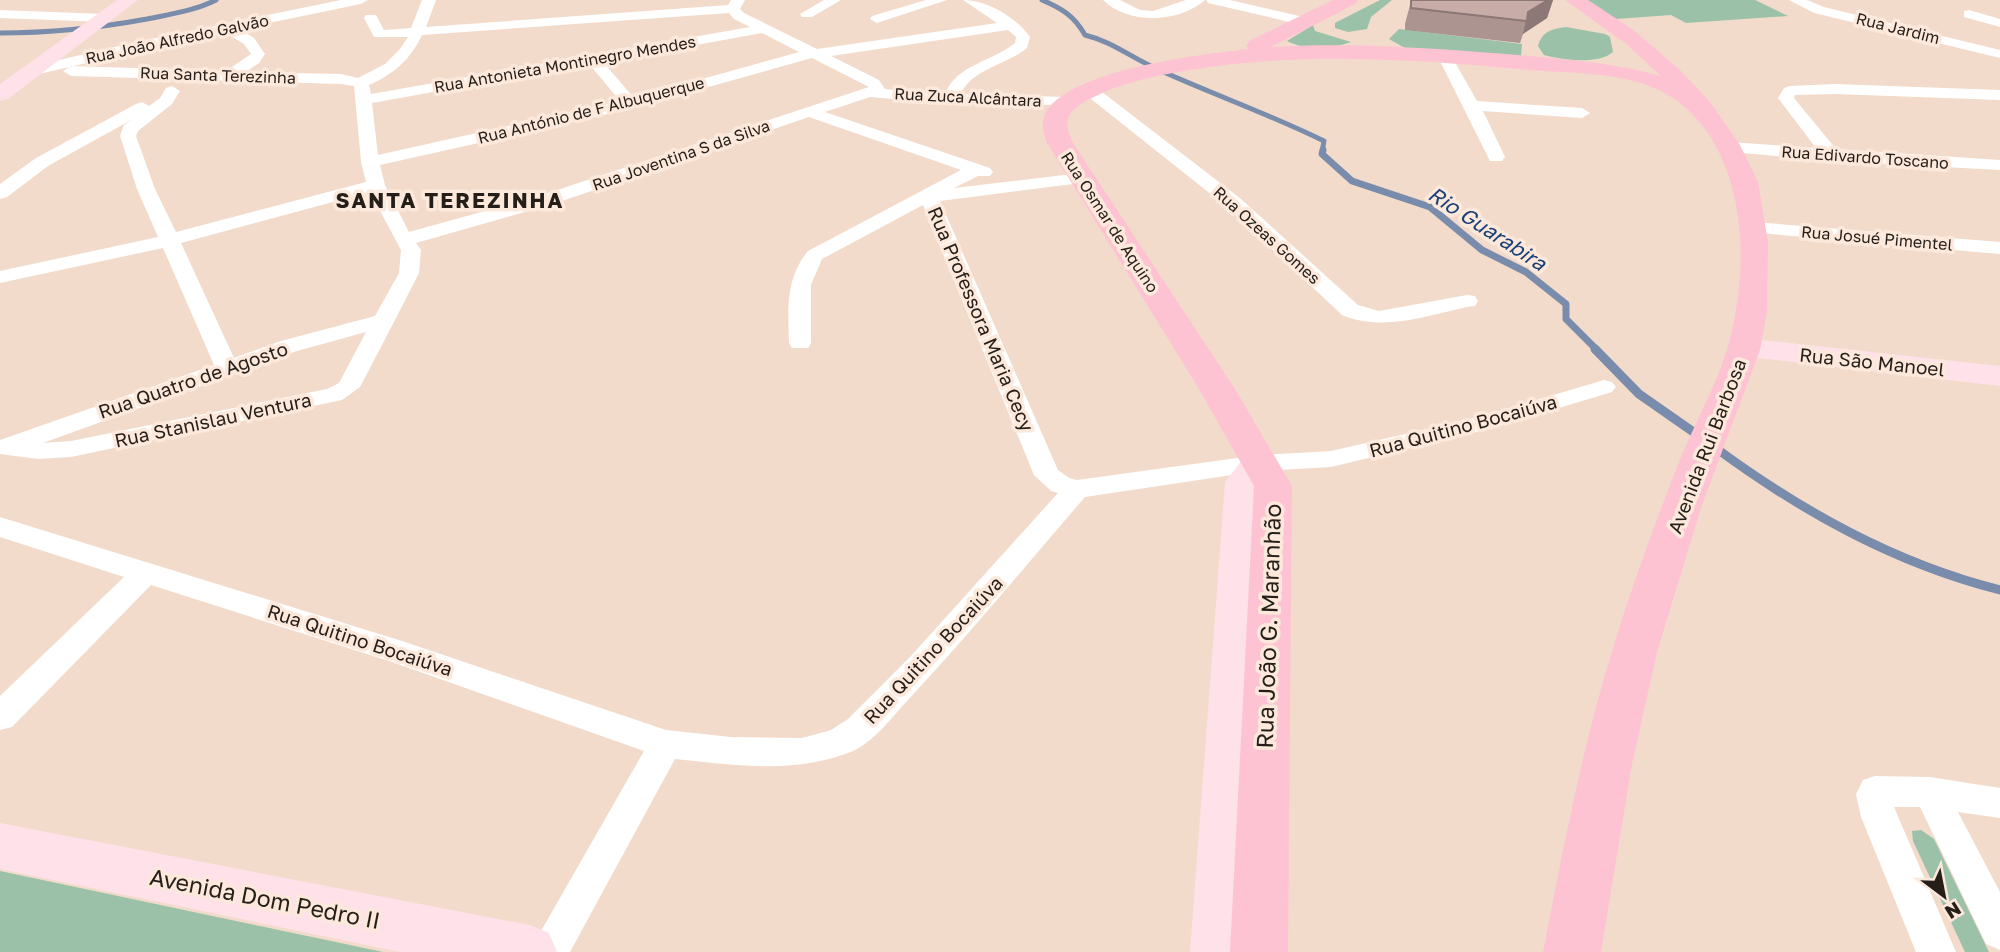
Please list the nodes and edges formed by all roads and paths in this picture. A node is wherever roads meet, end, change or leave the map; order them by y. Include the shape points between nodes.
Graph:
1 (21, 0) edge
2 (129, 0) edge
3 (361, 0) edge
4 (429, 0) edge
5 (834, 0) edge
6 (940, 0) edge
7 (970, 0) edge
8 (1110, 0) edge
9 (1198, 0) edge
10 (1213, 0) edge
11 (1348, 0) edge
12 (1575, 0) edge
13 (1796, 0) edge
14 (736, 4) edge
15 (675, 5) edge
16 (0, 13) edge
17 (807, 14) dead end
18 (1969, 14) dead end
19 (625, 15) junction
20 (372, 18) dead end
21 (877, 19) dead end
22 (102, 20) junction
23 (1307, 22) junction
24 (2000, 23) edge
25 (1010, 24) junction
26 (766, 28) junction
27 (228, 29) junction
28 (419, 30) junction
29 (621, 32) dead end
30 (1273, 39) junction
31 (1295, 52) junction
32 (812, 53) junction
33 (2000, 54) edge
34 (1445, 57) junction
35 (594, 60) junction
36 (1194, 63) junction
37 (34, 71) junction
38 (201, 75) junction
39 (230, 75) junction
40 (359, 83) junction
41 (1087, 88) junction
42 (874, 90) junction
43 (172, 91) junction
44 (0, 94) edge
45 (2000, 95) edge
46 (951, 99) junction
47 (364, 100) junction
48 (1066, 102) junction
49 (630, 104) junction
50 (1472, 105) junction
51 (1698, 106) junction
52 (133, 111) joint
53 (810, 112) junction
54 (1583, 113) dead end
55 (1730, 147) junction
56 (1833, 156) junction
57 (1496, 157) dead end
58 (370, 162) junction
59 (2000, 165) edge
60 (975, 170) junction
61 (1081, 178) junction
62 (1030, 184) junction
63 (376, 185) junction
64 (0, 193) edge
65 (929, 197) junction
66 (1754, 228) junction
67 (170, 240) junction
68 (403, 240) junction
69 (2000, 248) edge
70 (0, 277) edge
71 (1466, 301) dead end
72 (384, 320) junction
73 (800, 343) dead end
74 (1744, 348) junction
75 (228, 367) junction
76 (2000, 376) edge
77 (1604, 387) dead end
78 (2, 448) edge
79 (1259, 463) junction
80 (1077, 489) junction
81 (0, 527) edge
82 (147, 572) junction
83 (0, 718) edge
84 (666, 744) junction
85 (1930, 792) junction
86 (2000, 803) edge
87 (0, 846) edge
88 (2000, 930) edge
89 (530, 952) edge
90 (549, 952) edge
91 (1217, 952) edge
92 (1259, 952) edge
93 (1572, 952) edge
94 (1936, 952) edge

1 - 16 street
2 - 22 main road
3 - 27 street, Rua João Alfredo Galvão
4 - 28 street
5 - 17 street
6 - 21 street
7 - 25 street
8 - 9 street via 1130,12 1153,16
10 - 23 street
11 - 23 main road
12 - 51 main road, Avenida Rui Barbosa via 1639,44
13 - 33 street, Rua Jardim
14 - 15 street
14 - 26 street, Rua Zuca Alcântara via 739,16
15 - 19 street
16 - 22 street
18 - 24 street
19 - 28 street via 526,17
19 - 29 street
20 - 28 street via 379,34
22 - 37 main road
23 - 30 main road
25 - 32 street, Rua António de F Albuquerque
25 - 46 street via 1023,37 1022,45 961,80 953,87
26 - 32 street, Rua Zuca Alcântara
26 - 35 street, Rua Antonieta Montinegro Mendes
27 - 37 street, Rua João Alfredo Galvão
27 - 39 street via 249,41 258,54
28 - 40 street via 411,49
30 - 31 main road
30 - 36 main road
31 - 34 main road
31 - 36 main road
32 - 42 street, Rua Zuca Alcântara via 874,83 878,86
32 - 49 street, Rua António de F Albuquerque
34 - 50 street
34 - 51 main road via 1632,73 1662,83
35 - 47 street, Rua Antonieta Montinegro Mendes
35 - 49 street
36 - 41 main road
37 - 38 street, Rua Santa Terezinha
37 - 44 main road
38 - 39 street, Rua Santa Terezinha
38 - 43 street
39 - 40 street, Rua Santa Terezinha
40 - 47 street, Rua Stanislau Ventura
41 - 48 main road
41 - 71 street, Rua Ozeas Gomes via 1234,203 1350,310 1379,318
42 - 46 street, Rua Zuca Alcântara
42 - 53 street, Rua Joventina S da Silva
43 - 52 street
43 - 67 street via 128,136 146,190
45 - 56 street via 1835,89 1790,92 1786,98
46 - 48 street, Rua Zuca Alcântara
47 - 58 street, Rua Stanislau Ventura
48 - 61 main road, Rua Osmar de Aquino via 1057,114 1056,133
49 - 58 street, Rua António de F Albuquerque
50 - 54 street
50 - 57 street
51 - 55 main road, Avenida Rui Barbosa
52 - 64 street via 42,162
53 - 60 street
53 - 68 street, Rua Joventina S da Silva via 546,200
55 - 56 street, Rua Edivardo Toscano
55 - 66 main road, Avenida Rui Barbosa via 1745,183
56 - 59 street, Rua Edivardo Toscano
58 - 63 street, Rua Stanislau Ventura
60 - 62 street
60 - 65 street
61 - 62 street, Rua Professora Maria Cecy
61 - 79 main road, Rua Osmar de Aquino via 1217,389
62 - 65 street, Rua Professora Maria Cecy
63 - 67 street
63 - 68 street, Rua Stanislau Ventura
65 - 73 street via 858,230 804,265
65 - 80 street, Rua Professora Maria Cecy via 1047,475 1060,485
66 - 69 street, Rua Josué Pimentel
66 - 74 main road, Avenida Rui Barbosa
67 - 70 street
67 - 75 street
68 - 72 street, Rua Stanislau Ventura via 411,250 409,273
72 - 75 street, Rua Quatro de Agosto
72 - 78 street, Rua Stanislau Ventura via 348,387 334,395 71,449
74 - 76 main road, Rua São Manoel
74 - 93 main road, Avenida Rui Barbosa via 1706,442 1634,650 1606,758
75 - 78 street, Rua Quatro de Agosto
77 - 79 street, Rua Quitino Bocaiúva via 1484,423 1331,459
79 - 80 street, Rua Quitino Bocaiúva
79 - 91 main road, Rua João G. Maranhão via 1243,482
79 - 92 main road, Rua João G. Maranhão via 1273,486
80 - 84 street, Rua Quitino Bocaiúva via 921,666 860,729 840,742 802,752 775,753
81 - 82 street, Rua Quitino Bocaiúva
82 - 83 street
82 - 84 street, Rua Quitino Bocaiúva
84 - 90 street
85 - 86 street
85 - 88 street
85 - 94 street via 1875,791 1872,797
87 - 89 main road, Avenida Dom Pedro II

